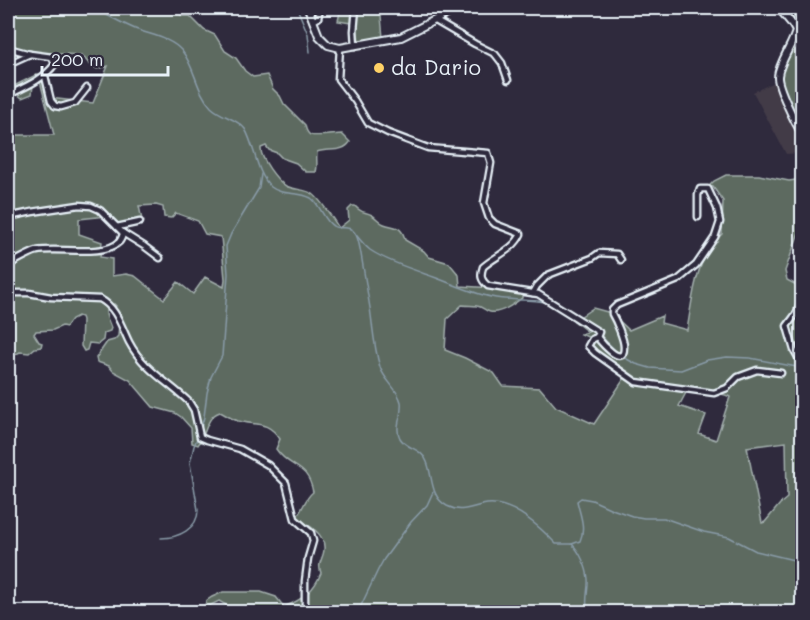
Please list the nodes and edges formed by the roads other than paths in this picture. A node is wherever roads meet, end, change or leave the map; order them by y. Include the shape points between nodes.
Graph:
1 (320, 8) edge
2 (356, 8) edge
3 (459, 8) edge
4 (779, 8) edge
5 (309, 9) edge
6 (434, 20) junction
7 (313, 21) junction
8 (355, 46) junction
9 (8, 48) edge
10 (340, 48) junction
11 (30, 54) junction
12 (8, 64) edge
13 (45, 76) junction
14 (507, 80) dead end
15 (87, 88) dead end
16 (8, 95) edge
17 (802, 133) edge
18 (698, 217) dead end
19 (8, 218) edge
20 (140, 222) dead end
21 (117, 227) junction
22 (123, 233) junction
23 (160, 258) dead end
24 (621, 260) dead end
25 (8, 265) edge
26 (8, 293) edge
27 (533, 293) junction
28 (802, 301) edge
29 (598, 334) junction
30 (802, 364) edge
31 (780, 373) dead end
32 (305, 612) edge

1 - 7 street
2 - 8 street
3 - 6 street
4 - 17 street via 796,31 778,76 780,87
5 - 7 street
6 - 8 street via 401,37
6 - 14 street via 495,54
7 - 10 street via 328,45
8 - 10 street
9 - 11 street
10 - 27 street via 338,79 368,123 428,148 488,153 491,162 484,203 489,218 521,234 513,246 483,267 481,278 488,286
11 - 12 street
11 - 13 street via 52,57 55,64
13 - 15 street via 55,106 75,103
13 - 16 street
18 - 29 street via 700,189 708,189 720,222 715,237 696,265 678,280 612,310 624,347 621,354 615,355 606,348
19 - 21 street via 91,206
20 - 21 street
21 - 22 street
22 - 23 street
22 - 25 street via 120,241 110,247 35,252
24 - 27 street via 617,254 599,253 548,275
26 - 32 street via 106,302 145,365 189,402 200,436 240,449 277,473 286,483 295,519 313,541 305,581
27 - 29 street
28 - 30 street via 787,326
29 - 31 street via 588,345 636,382 714,393 757,370

